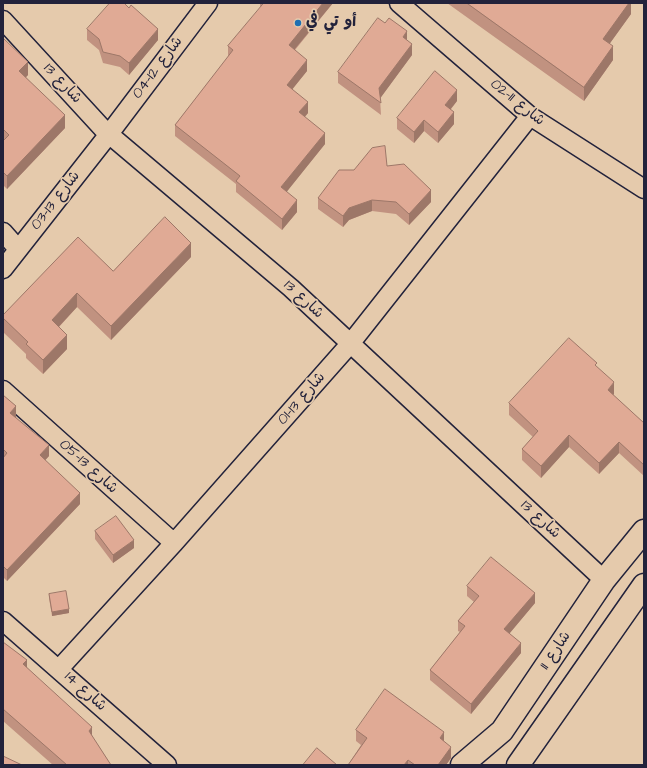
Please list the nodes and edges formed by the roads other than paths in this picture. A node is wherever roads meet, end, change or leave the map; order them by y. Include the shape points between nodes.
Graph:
1 (208, 3) edge
2 (399, 3) edge
3 (3, 20) edge
4 (530, 116) junction
5 (109, 134) junction
6 (644, 189) edge
7 (3, 232) edge
8 (18, 249) junction
9 (3, 269) edge
10 (350, 344) junction
11 (3, 390) edge
12 (644, 531) edge
13 (174, 543) junction
14 (604, 580) junction
15 (642, 591) edge
16 (3, 621) edge
17 (59, 669) junction
18 (556, 713) junction
19 (502, 731) junction
20 (167, 765) edge
21 (462, 765) edge
22 (479, 765) edge
23 (518, 765) edge
24 (532, 765) edge

1 - 5 street, شارع 12-04
2 - 4 street, شارع 11-02
3 - 5 street, شارع 13
4 - 6 street, شارع 11-02
4 - 10 street, شارع 13-01
5 - 8 street, شارع 13-03
5 - 10 street, شارع 13 via 291,288
7 - 8 street
8 - 9 street, شارع 13-03
10 - 13 street, شارع 13-01
10 - 14 street, شارع 13
11 - 13 street, شارع 13-05
12 - 14 main road, شارع 11
13 - 17 street, شارع 13-01
14 - 19 main road, شارع 11
15 - 18 main road
16 - 17 street, شارع 14
17 - 20 street, شارع 14
18 - 23 main road
18 - 24 main road
19 - 21 main road, شارع 11
19 - 22 main road

